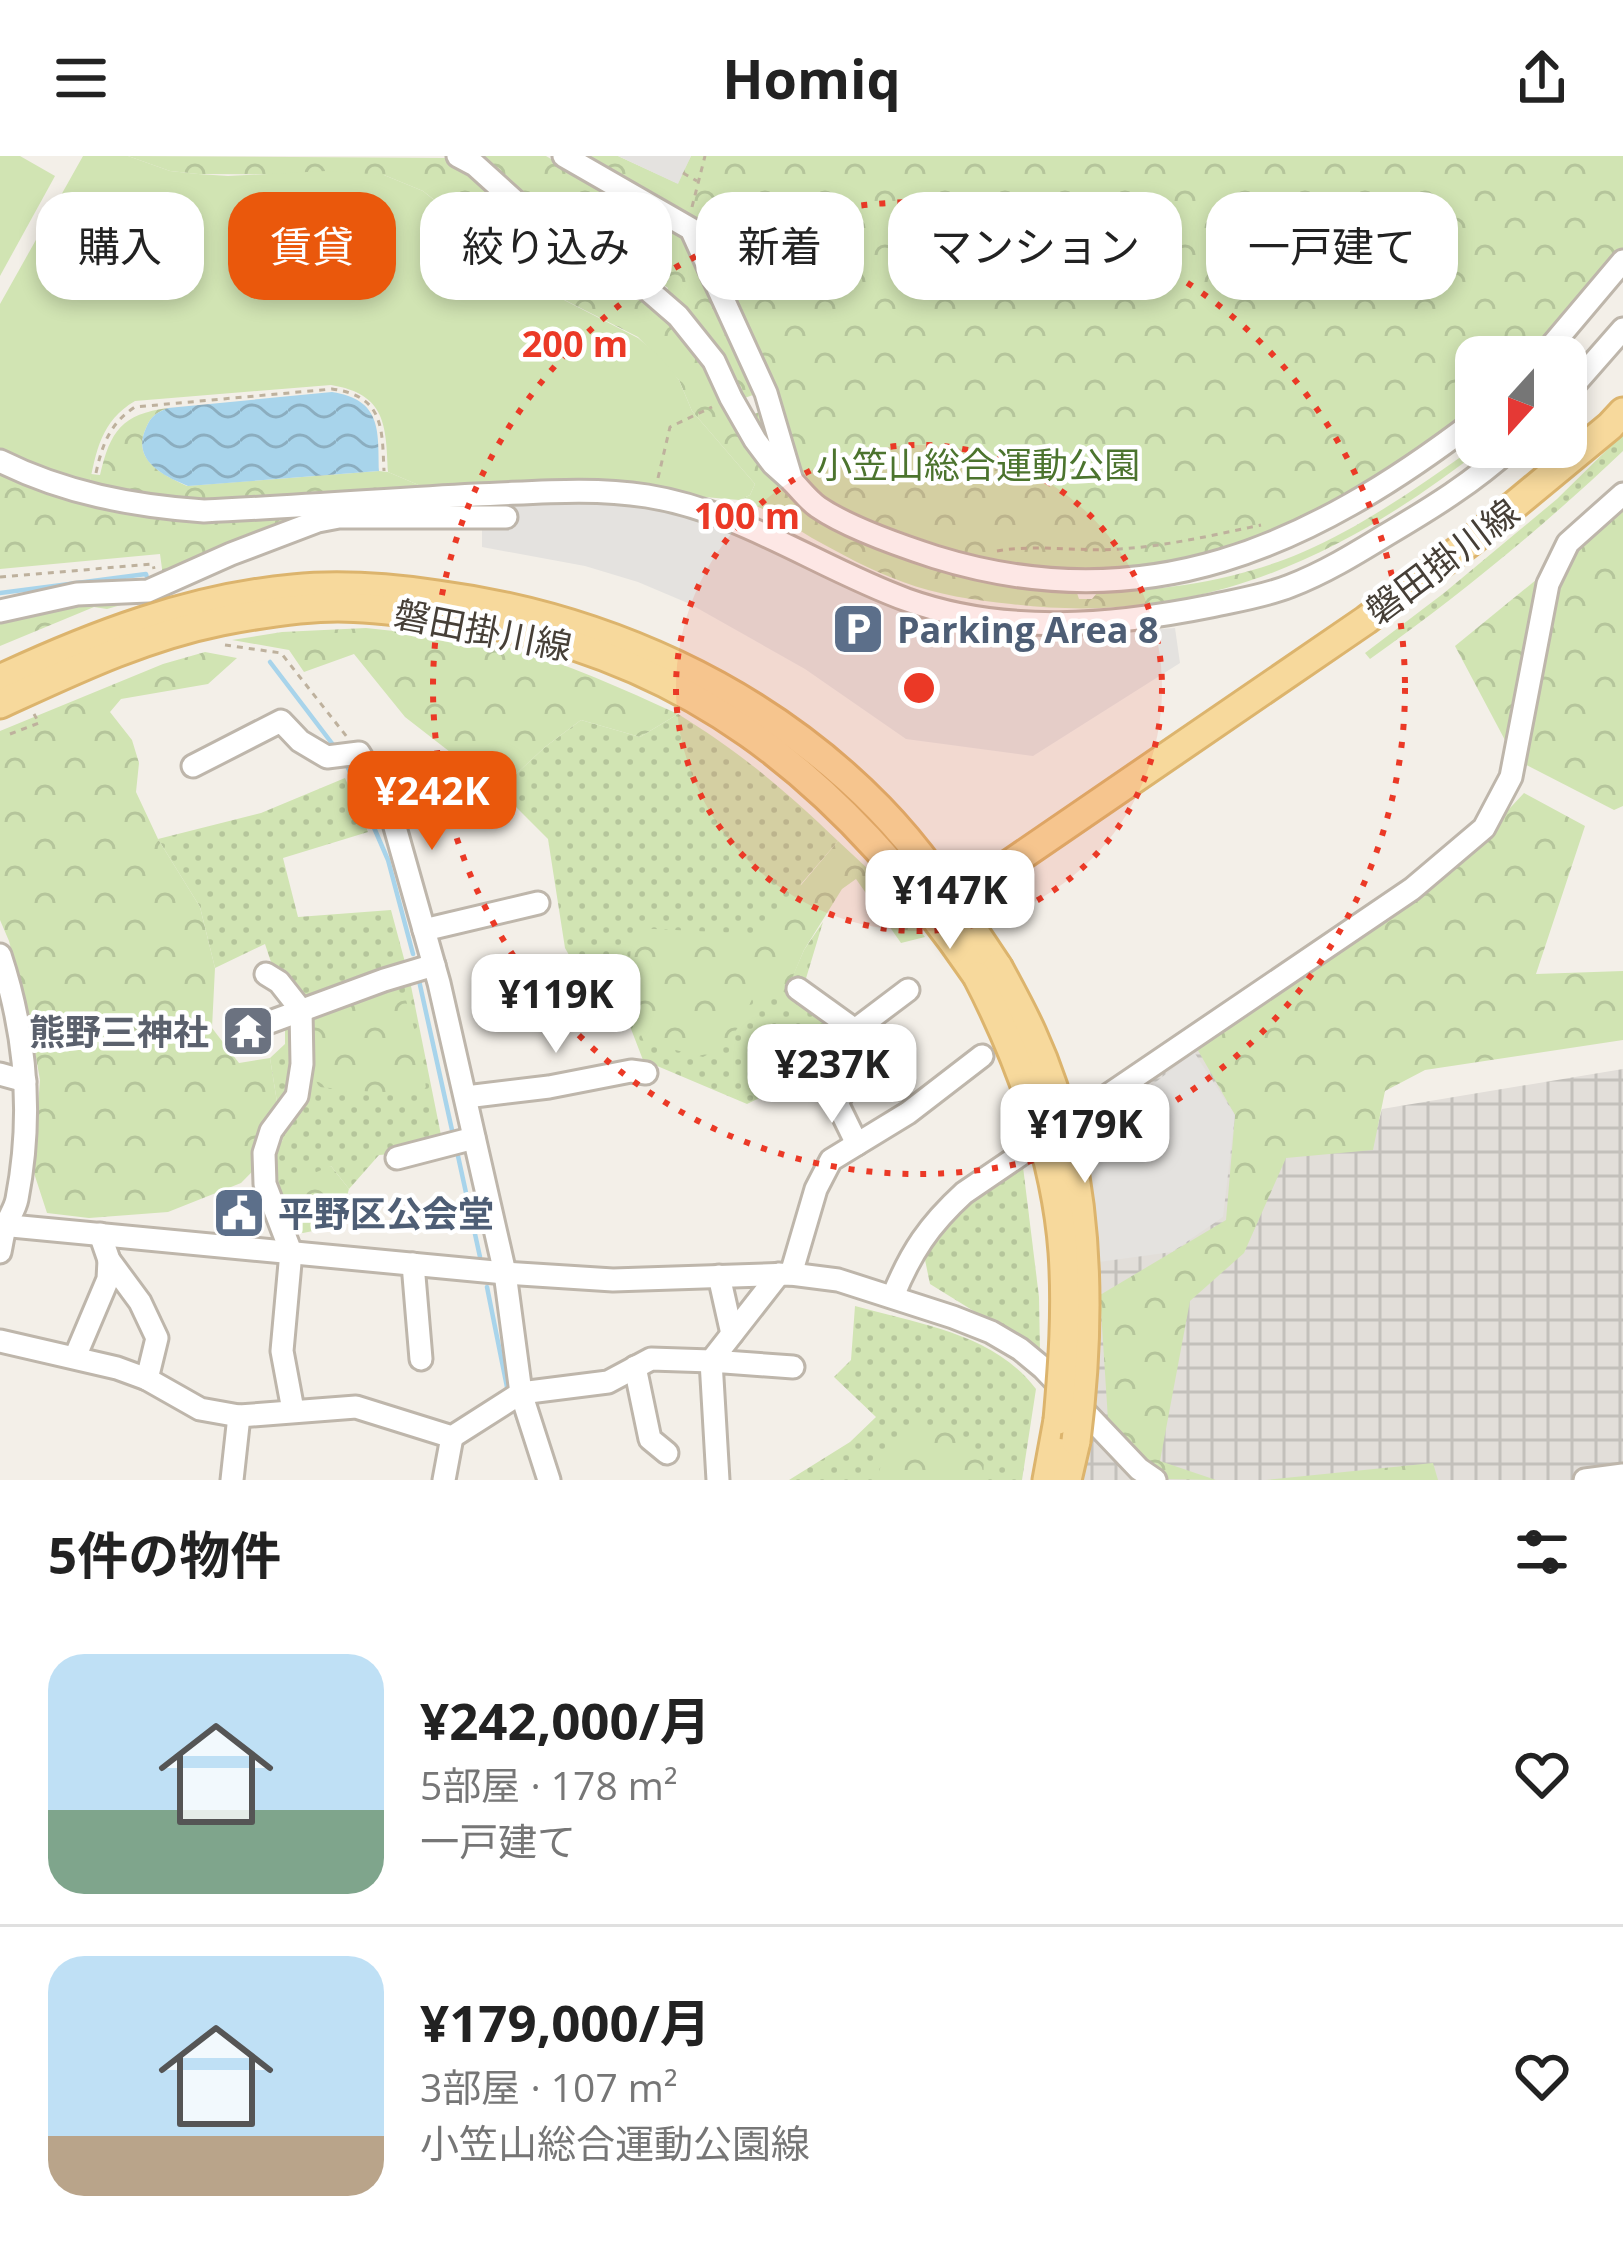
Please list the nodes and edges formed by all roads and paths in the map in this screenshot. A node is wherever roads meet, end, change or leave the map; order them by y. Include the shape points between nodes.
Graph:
1 (458, 156) edge
2 (564, 156) edge
3 (705, 156) edge
4 (683, 173) dead end
5 (699, 182) junction
6 (691, 229) junction
7 (1623, 261) edge
8 (1623, 329) edge
9 (1560, 336) edge
10 (1587, 370) edge
11 (731, 398) junction
12 (1623, 412) edge
13 (1455, 436) edge
14 (0, 461) edge
15 (1487, 468) edge
16 (384, 471) dead end
17 (94, 481) dead end
18 (792, 481) junction
19 (1623, 494) edge
20 (653, 497) junction
21 (506, 517) dead end
22 (1264, 524) dead end
23 (982, 571) junction
24 (0, 577) edge
25 (155, 589) junction
26 (0, 611) edge
27 (194, 628) junction
28 (0, 680) edge
29 (0, 704) edge
30 (34, 712) dead end
31 (10, 734) dead end
32 (359, 753) junction
33 (193, 766) dead end
34 (538, 903) dead end
35 (945, 908) junction
36 (424, 930) junction
37 (0, 955) edge
38 (434, 965) junction
39 (266, 974) dead end
40 (797, 989) dead end
41 (908, 990) dead end
42 (301, 1010) junction
43 (270, 1022) dead end
44 (855, 1030) junction
45 (982, 1056) dead end
46 (646, 1072) dead end
47 (0, 1073) edge
48 (25, 1081) junction
49 (466, 1097) junction
50 (474, 1138) junction
51 (857, 1144) junction
52 (397, 1158) dead end
53 (3, 1225) edge
54 (100, 1234) junction
55 (0, 1252) edge
56 (291, 1252) junction
57 (109, 1260) junction
58 (413, 1264) junction
59 (505, 1273) junction
60 (785, 1274) junction
61 (719, 1276) junction
62 (892, 1295) junction
63 (732, 1334) junction
64 (0, 1343) edge
65 (75, 1357) junction
66 (421, 1359) dead end
67 (711, 1361) junction
68 (635, 1367) junction
69 (793, 1367) dead end
70 (147, 1379) junction
71 (521, 1394) junction
72 (292, 1410) junction
73 (239, 1416) junction
74 (1067, 1431) junction
75 (452, 1437) junction
76 (667, 1453) dead end
77 (1623, 1475) edge
78 (232, 1480) edge
79 (443, 1480) edge
80 (549, 1480) edge
81 (718, 1480) edge
82 (1047, 1480) edge
83 (1067, 1480) edge
84 (1155, 1480) edge
85 (1585, 1480) edge

1 - 11 street via 560,242 648,290 678,316
2 - 6 street
3 - 5 path
4 - 5 path
5 - 6 path
6 - 18 street via 766,393
7 - 9 street
8 - 10 street
11 - 18 street
11 - 20 path via 670,428
12 - 35 main road, 磐田掛川線 via 1366,620
13 - 23 street via 1364,496 1227,561 1111,581
14 - 20 street via 109,499 204,511 548,490
15 - 20 street via 1291,586 1099,623 977,618 910,601 730,519
16 - 17 path via 380,419 363,399 332,388 135,407 111,427
18 - 23 street via 848,522
19 - 62 street via 1568,543 1548,584 1511,777 1484,828 1412,890 964,1193 915,1246
21 - 25 street via 318,521
22 - 23 path via 1118,550 1010,549 985,560
24 - 25 path via 153,564
25 - 26 street via 77,594
27 - 29 main road, 磐田掛川線 via 111,653
27 - 32 path via 221,632 224,644 281,653
27 - 35 main road, 磐田掛川線 via 292,611 391,610 508,627 607,656 700,702 784,757
28 - 35 main road, 磐田掛川線 via 157,617 294,589 404,590 564,620 660,657 799,737 916,848
30 - 31 path via 38,723
32 - 33 street via 327,757 281,721
32 - 36 street via 393,820
34 - 36 street
35 - 74 main road, bridge via 988,972 1056,1203
36 - 38 street
37 - 48 street
38 - 42 street
38 - 49 street
39 - 42 street
40 - 44 street
41 - 44 street
42 - 43 street
42 - 56 street via 297,1096 264,1153 265,1184
44 - 51 street via 853,1076 837,1103
45 - 51 street
46 - 49 street
47 - 48 street
48 - 53 street via 16,1206
49 - 50 street
50 - 52 street
50 - 59 street
51 - 60 street via 831,1160
53 - 54 street
53 - 55 street
54 - 56 street
54 - 57 street
56 - 58 street
56 - 72 street via 282,1351
57 - 65 street
57 - 70 street via 157,1338
58 - 59 street
58 - 66 street
59 - 61 street
59 - 71 street
60 - 61 street
60 - 62 street
60 - 63 street
61 - 63 street
62 - 84 street via 1020,1349
63 - 67 street
64 - 65 street
65 - 70 street
67 - 68 street via 651,1359
67 - 69 street
67 - 81 street
68 - 71 street via 608,1382
68 - 76 street via 650,1439
70 - 73 street via 200,1408
71 - 75 street
71 - 80 street
72 - 73 street
72 - 75 street via 356,1407
73 - 78 street
74 - 82 main road
74 - 83 main road
75 - 79 street
77 - 85 street

